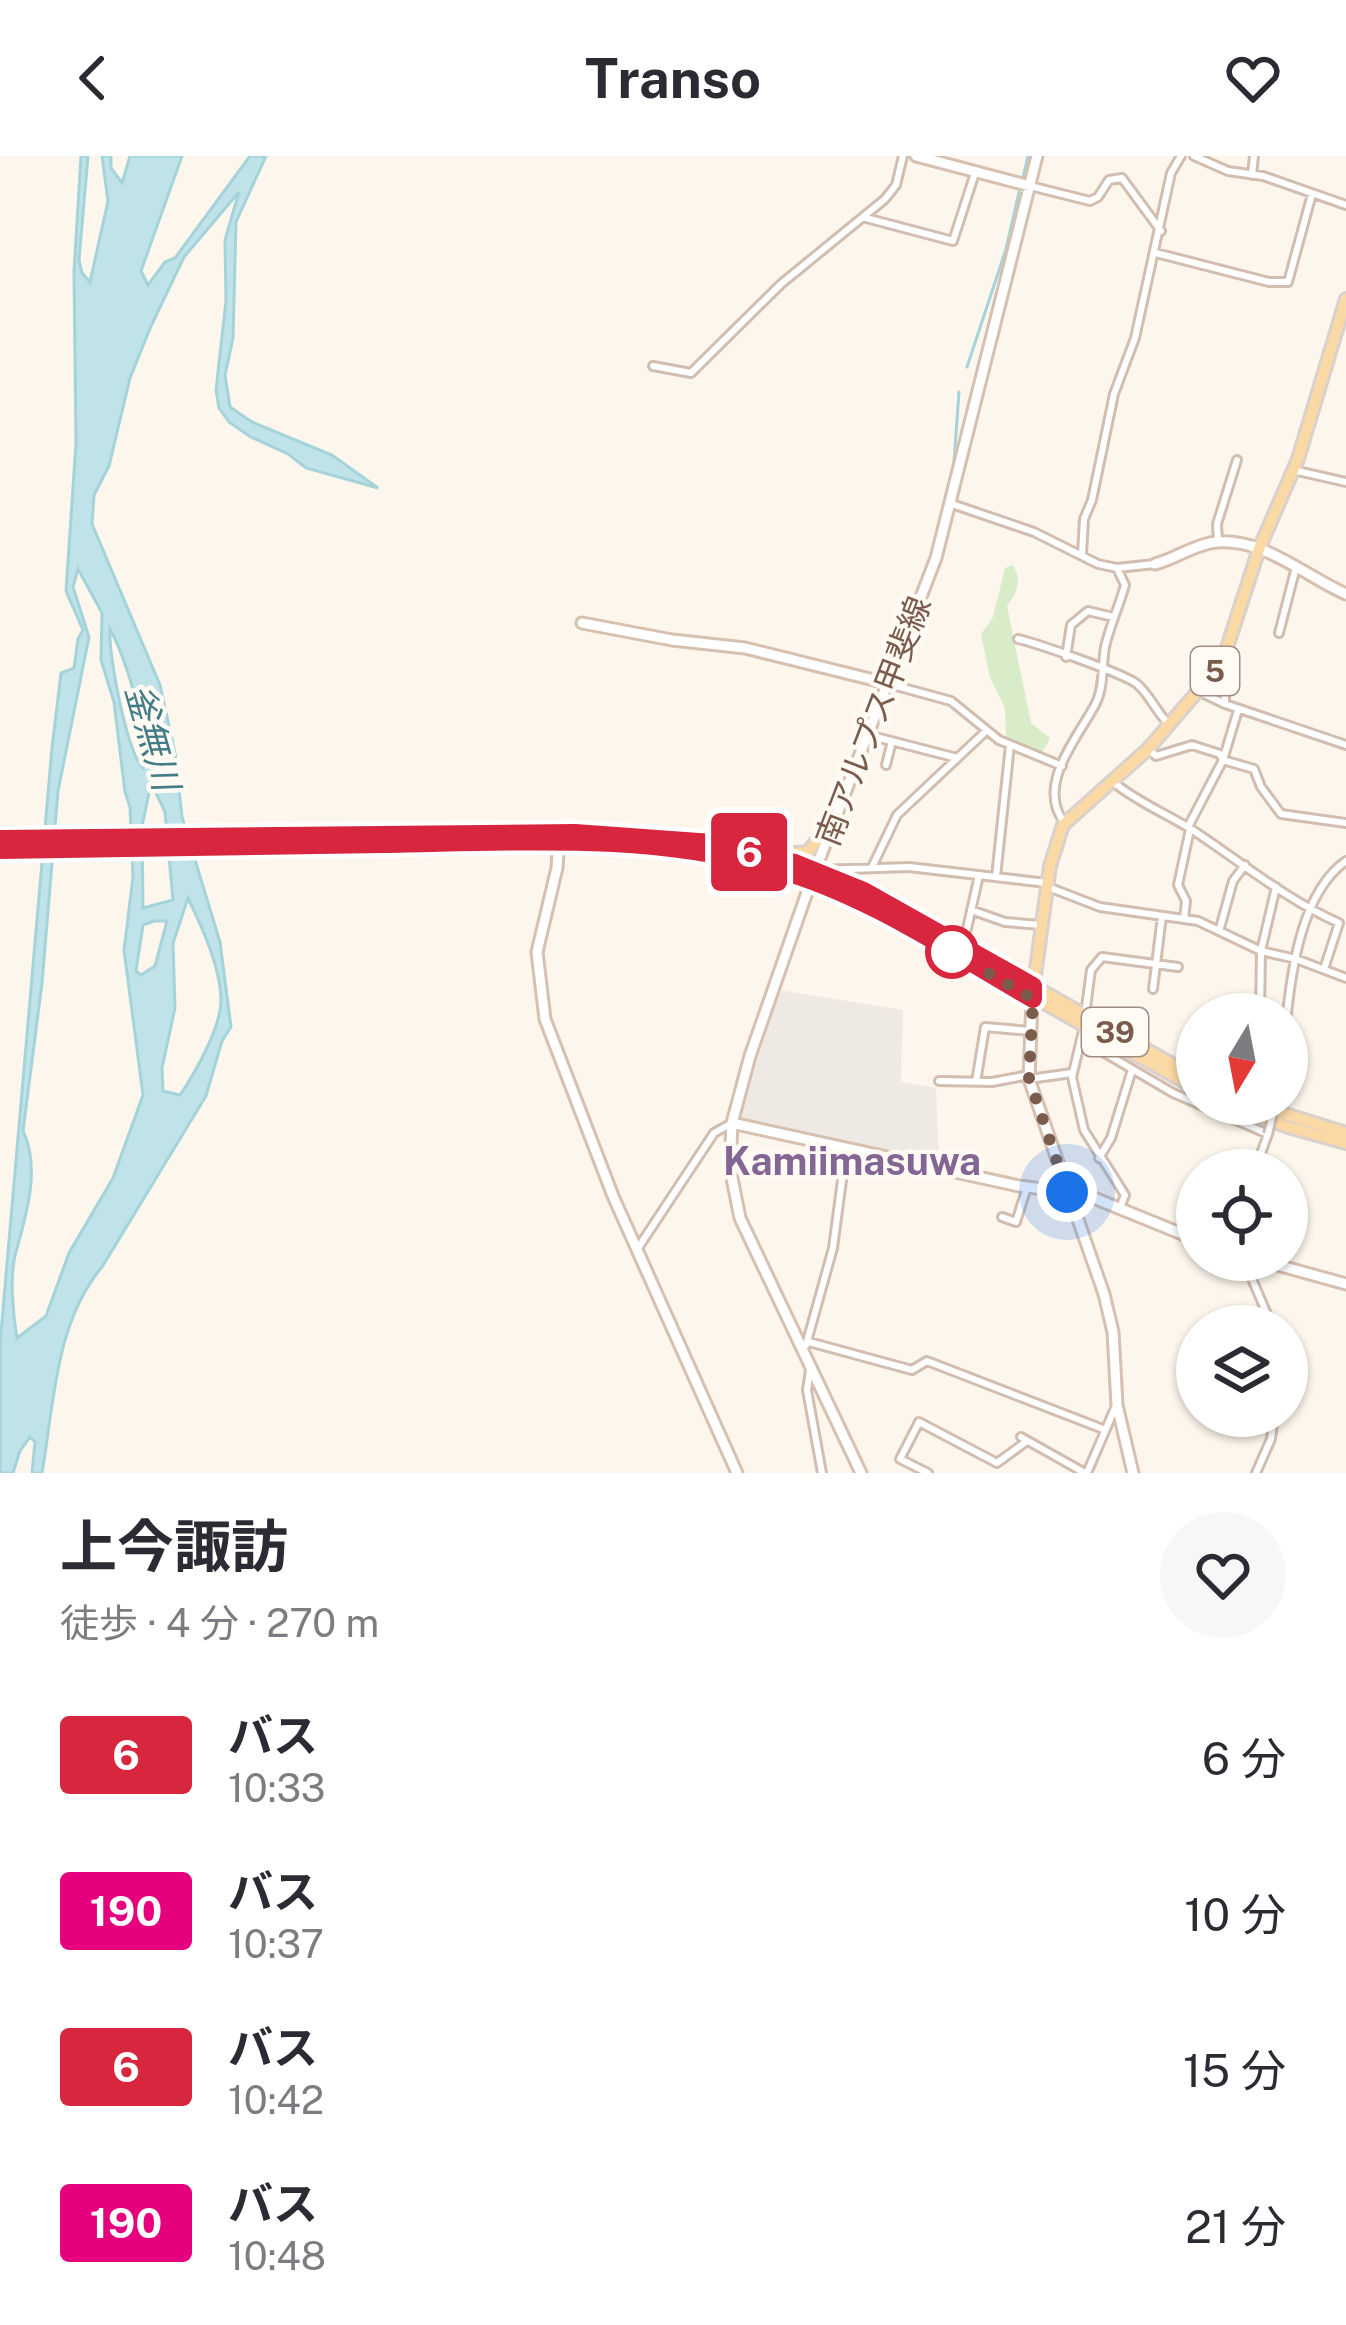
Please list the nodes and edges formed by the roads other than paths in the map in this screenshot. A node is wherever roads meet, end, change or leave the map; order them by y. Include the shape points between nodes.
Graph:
1 (903, 156) edge
2 (916, 156) edge
3 (1037, 156) edge
4 (1181, 156) edge
5 (1194, 156) edge
6 (1254, 156) edge
7 (974, 173) junction
8 (1252, 175) junction
9 (1030, 186) junction
10 (1312, 194) junction
11 (1346, 205) edge
12 (866, 218) junction
13 (1161, 232) junction
14 (1156, 253) junction
15 (1346, 299) edge
16 (652, 366) dead end
17 (1237, 460) dead end
18 (1293, 470) junction
19 (1346, 482) edge
20 (952, 504) junction
21 (1218, 542) junction
22 (1258, 549) junction
23 (1082, 554) junction
24 (1155, 565) joint
25 (1296, 567) junction
26 (1118, 568) junction
27 (1346, 594) edge
28 (1112, 617) junction
29 (582, 622) dead end
30 (1279, 633) dead end
31 (1018, 639) dead end
32 (1066, 657) junction
33 (1222, 663) junction
34 (1102, 670) junction
35 (886, 683) junction
36 (1198, 691) junction
37 (1225, 704) junction
38 (1238, 709) junction
39 (1170, 725) junction
40 (986, 731) junction
41 (866, 734) junction
42 (892, 741) junction
43 (1346, 745) edge
44 (1010, 746) junction
45 (1148, 749) junction
46 (957, 758) junction
47 (1223, 760) junction
48 (886, 765) dead end
49 (1062, 766) junction
50 (1113, 782) junction
51 (835, 817) junction
52 (1065, 823) junction
53 (1346, 823) edge
54 (1189, 828) junction
55 (506, 838) junction
56 (559, 838) junction
57 (0, 839) edge
58 (723, 845) junction
59 (0, 850) edge
60 (1346, 862) edge
61 (1245, 865) junction
62 (872, 866) junction
63 (979, 875) junction
64 (813, 876) junction
65 (996, 878) junction
66 (1047, 885) junction
67 (1276, 887) junction
68 (971, 910) junction
69 (1312, 910) junction
70 (1162, 916) junction
71 (1184, 919) junction
72 (1040, 925) junction
73 (967, 928) dead end
74 (1220, 928) junction
75 (1261, 950) junction
76 (1296, 958) junction
77 (1156, 964) junction
78 (1178, 967) dead end
79 (1324, 969) junction
80 (1346, 978) edge
81 (1153, 988) dead end
82 (1033, 993) junction
83 (1260, 993) edge
84 (1290, 993) edge
85 (1083, 1027) junction
86 (1031, 1031) junction
87 (1176, 1069) edge
88 (1132, 1070) junction
89 (1072, 1073) junction
90 (1029, 1077) junction
91 (1176, 1078) edge
92 (939, 1081) dead end
93 (976, 1082) junction
94 (1308, 1121) edge
95 (732, 1123) junction
96 (1270, 1125) edge
97 (1283, 1125) edge
98 (1346, 1133) edge
99 (1268, 1134) junction
100 (1346, 1143) edge
101 (1263, 1149) edge
102 (846, 1150) junction
103 (1099, 1158) junction
104 (1028, 1187) junction
105 (1067, 1192) junction
106 (1120, 1208) junction
107 (1002, 1217) dead end
108 (1176, 1231) edge
109 (636, 1250) junction
110 (1308, 1274) edge
111 (1346, 1284) edge
112 (805, 1346) junction
113 (810, 1368) junction
114 (1117, 1405) junction
115 (1103, 1430) junction
116 (1271, 1437) edge
117 (737, 1473) edge
118 (822, 1473) edge
119 (861, 1473) edge
120 (928, 1473) edge
121 (1086, 1473) edge
122 (1133, 1473) edge
123 (1256, 1473) edge

1 - 12 street via 896,185
2 - 7 street
3 - 9 street, 南アルプス甲斐線
4 - 13 street
5 - 8 street
6 - 8 street
7 - 9 street
7 - 12 street via 953,241
8 - 10 street
9 - 13 street via 1090,201 1122,178
9 - 20 street, 南アルプス甲斐線
10 - 11 street
10 - 14 street via 1288,282
12 - 16 street via 782,284 691,374
13 - 14 street
14 - 23 street via 1114,394
15 - 18 main road, 5
17 - 21 street
18 - 19 street
18 - 22 main road, 5
20 - 23 street
20 - 35 street, 南アルプス甲斐線
21 - 22 street
21 - 24 street
22 - 25 street
22 - 33 main road, 5
23 - 26 street
24 - 26 street
25 - 27 street
25 - 30 street
26 - 28 street via 1125,585
28 - 32 street via 1088,611 1071,625
28 - 34 street
29 - 35 street via 745,648
31 - 32 street
32 - 34 street
33 - 36 main road, 5
33 - 37 street
34 - 39 street via 1142,688
34 - 49 street via 1097,702
35 - 40 street via 950,700
35 - 41 street, 南アルプス甲斐線
36 - 37 street
36 - 39 main road, 5
37 - 38 street
38 - 43 street
38 - 47 street
39 - 45 main road, 5
40 - 44 street
40 - 46 street
41 - 42 street
41 - 51 street, 南アルプス甲斐線
42 - 46 street
42 - 48 street
44 - 49 street
44 - 65 street
45 - 47 street via 1156,756 1198,746
45 - 50 main road, 5
46 - 62 street via 897,815
47 - 53 street via 1254,769 1281,814
47 - 54 street
49 - 52 street via 1055,806
50 - 52 main road, 5
50 - 54 street
51 - 58 main road via 801,855
51 - 64 street, 南アルプス甲斐線
52 - 66 main road
54 - 61 street
54 - 71 street via 1178,885
55 - 56 main road
55 - 57 main road
55 - 59 main road
56 - 58 main road
56 - 64 main road via 691,850
56 - 109 street via 537,952 545,1019
58 - 64 main road
60 - 69 street
61 - 67 street
61 - 74 street
62 - 63 street
62 - 64 street
63 - 65 street
63 - 68 street
64 - 82 main road
64 - 95 street, 南アルプス甲斐線
65 - 66 street
66 - 70 street via 1100,907
66 - 72 main road
67 - 69 street
67 - 75 street
68 - 72 street
68 - 73 street
69 - 76 street
69 - 79 street via 1339,922
70 - 71 street
70 - 77 street
71 - 74 street
72 - 82 main road
74 - 75 street
75 - 76 street
75 - 83 street
76 - 79 street
76 - 84 street
77 - 78 street
77 - 81 street
77 - 85 street via 1102,957 1091,970
79 - 80 street
82 - 85 main road, 39
82 - 86 street
85 - 87 main road, 39
85 - 88 street
85 - 89 street
85 - 91 main road, 39
86 - 90 street
86 - 93 street via 985,1027
88 - 99 street
88 - 103 street
89 - 90 street
89 - 103 street
90 - 93 street
90 - 105 street
92 - 93 street
94 - 98 main road
95 - 102 street
95 - 109 street via 713,1133
95 - 112 street, 南アルプス甲斐線 via 740,1218
96 - 99 street, bridge
97 - 100 main road
99 - 101 street
102 - 104 street
102 - 112 street via 832,1248
103 - 106 street via 1125,1195
104 - 105 street
104 - 107 street via 1016,1222
105 - 106 street
105 - 114 street via 1108,1313
106 - 108 street
109 - 117 street
110 - 111 street
112 - 113 street, 南アルプス甲斐線
112 - 115 street via 912,1370 927,1361
113 - 118 street
113 - 119 street, 南アルプス甲斐線
114 - 115 street
114 - 122 street
115 - 121 street
116 - 123 street
120 - 121 street via 899,1459 919,1422 997,1462 1024,1439

